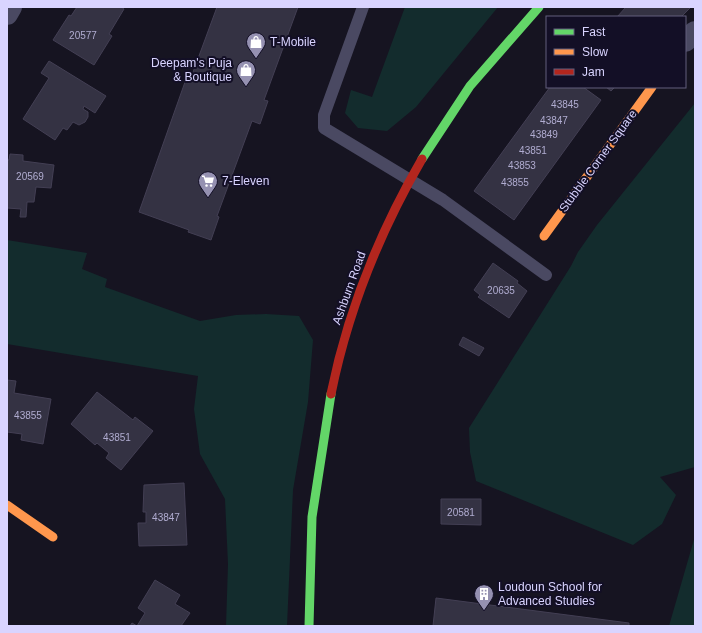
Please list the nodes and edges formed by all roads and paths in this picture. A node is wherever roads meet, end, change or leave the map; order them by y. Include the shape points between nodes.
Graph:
1 (10, 7) edge
2 (363, 7) edge
3 (539, 7) edge
4 (7, 14) edge
5 (695, 32) edge
6 (686, 40) edge
7 (651, 88) edge
8 (411, 180) junction
9 (544, 236) dead end
10 (546, 275) dead end
11 (7, 505) edge
12 (53, 537) dead end
13 (309, 626) edge

1 - 4 street
2 - 8 lane via 324,115 324,128
3 - 8 main road, Ashburn Road via 496,55 450,115
5 - 6 street
7 - 9 main road, Stubble Corner Square
8 - 10 lane via 443,200
8 - 13 main road, Ashburn Road via 385,227 358,295 339,355 311,519
11 - 12 main road

